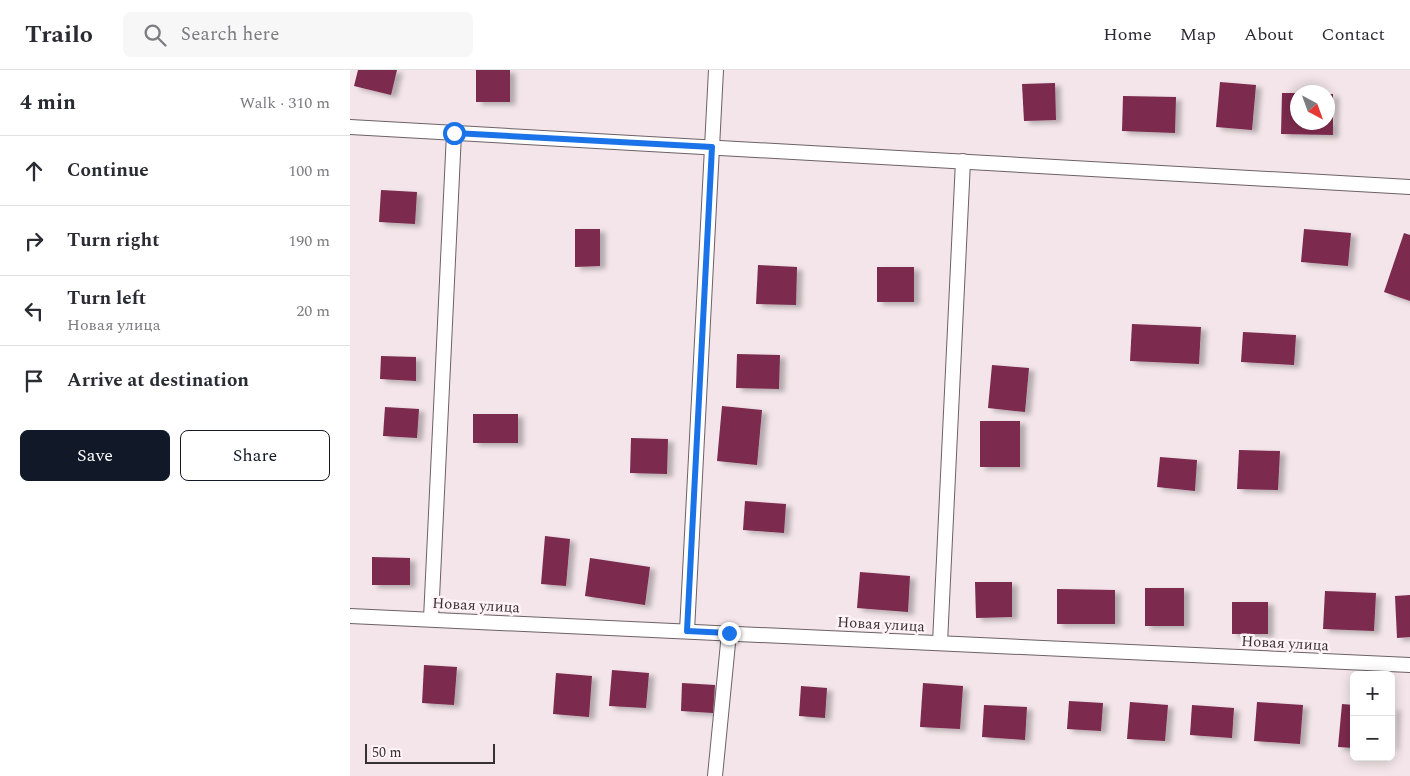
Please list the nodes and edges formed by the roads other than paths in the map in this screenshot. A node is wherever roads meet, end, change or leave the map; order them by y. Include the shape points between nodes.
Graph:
1 (716, 70) edge
2 (350, 127) edge
3 (454, 133) junction
4 (712, 147) junction
5 (963, 162) junction
6 (1410, 186) edge
7 (350, 616) edge
8 (431, 620) junction
9 (687, 631) junction
10 (729, 633) junction
11 (940, 643) junction
12 (1410, 665) edge
13 (715, 776) edge

1 - 4 street
2 - 3 street
3 - 4 street
3 - 8 street
4 - 5 street
4 - 9 street
5 - 6 street
5 - 11 street
7 - 8 street, Новая улица
8 - 9 street, Новая улица
9 - 10 street, Новая улица
10 - 11 street, Новая улица
10 - 13 street
11 - 12 street, Новая улица

